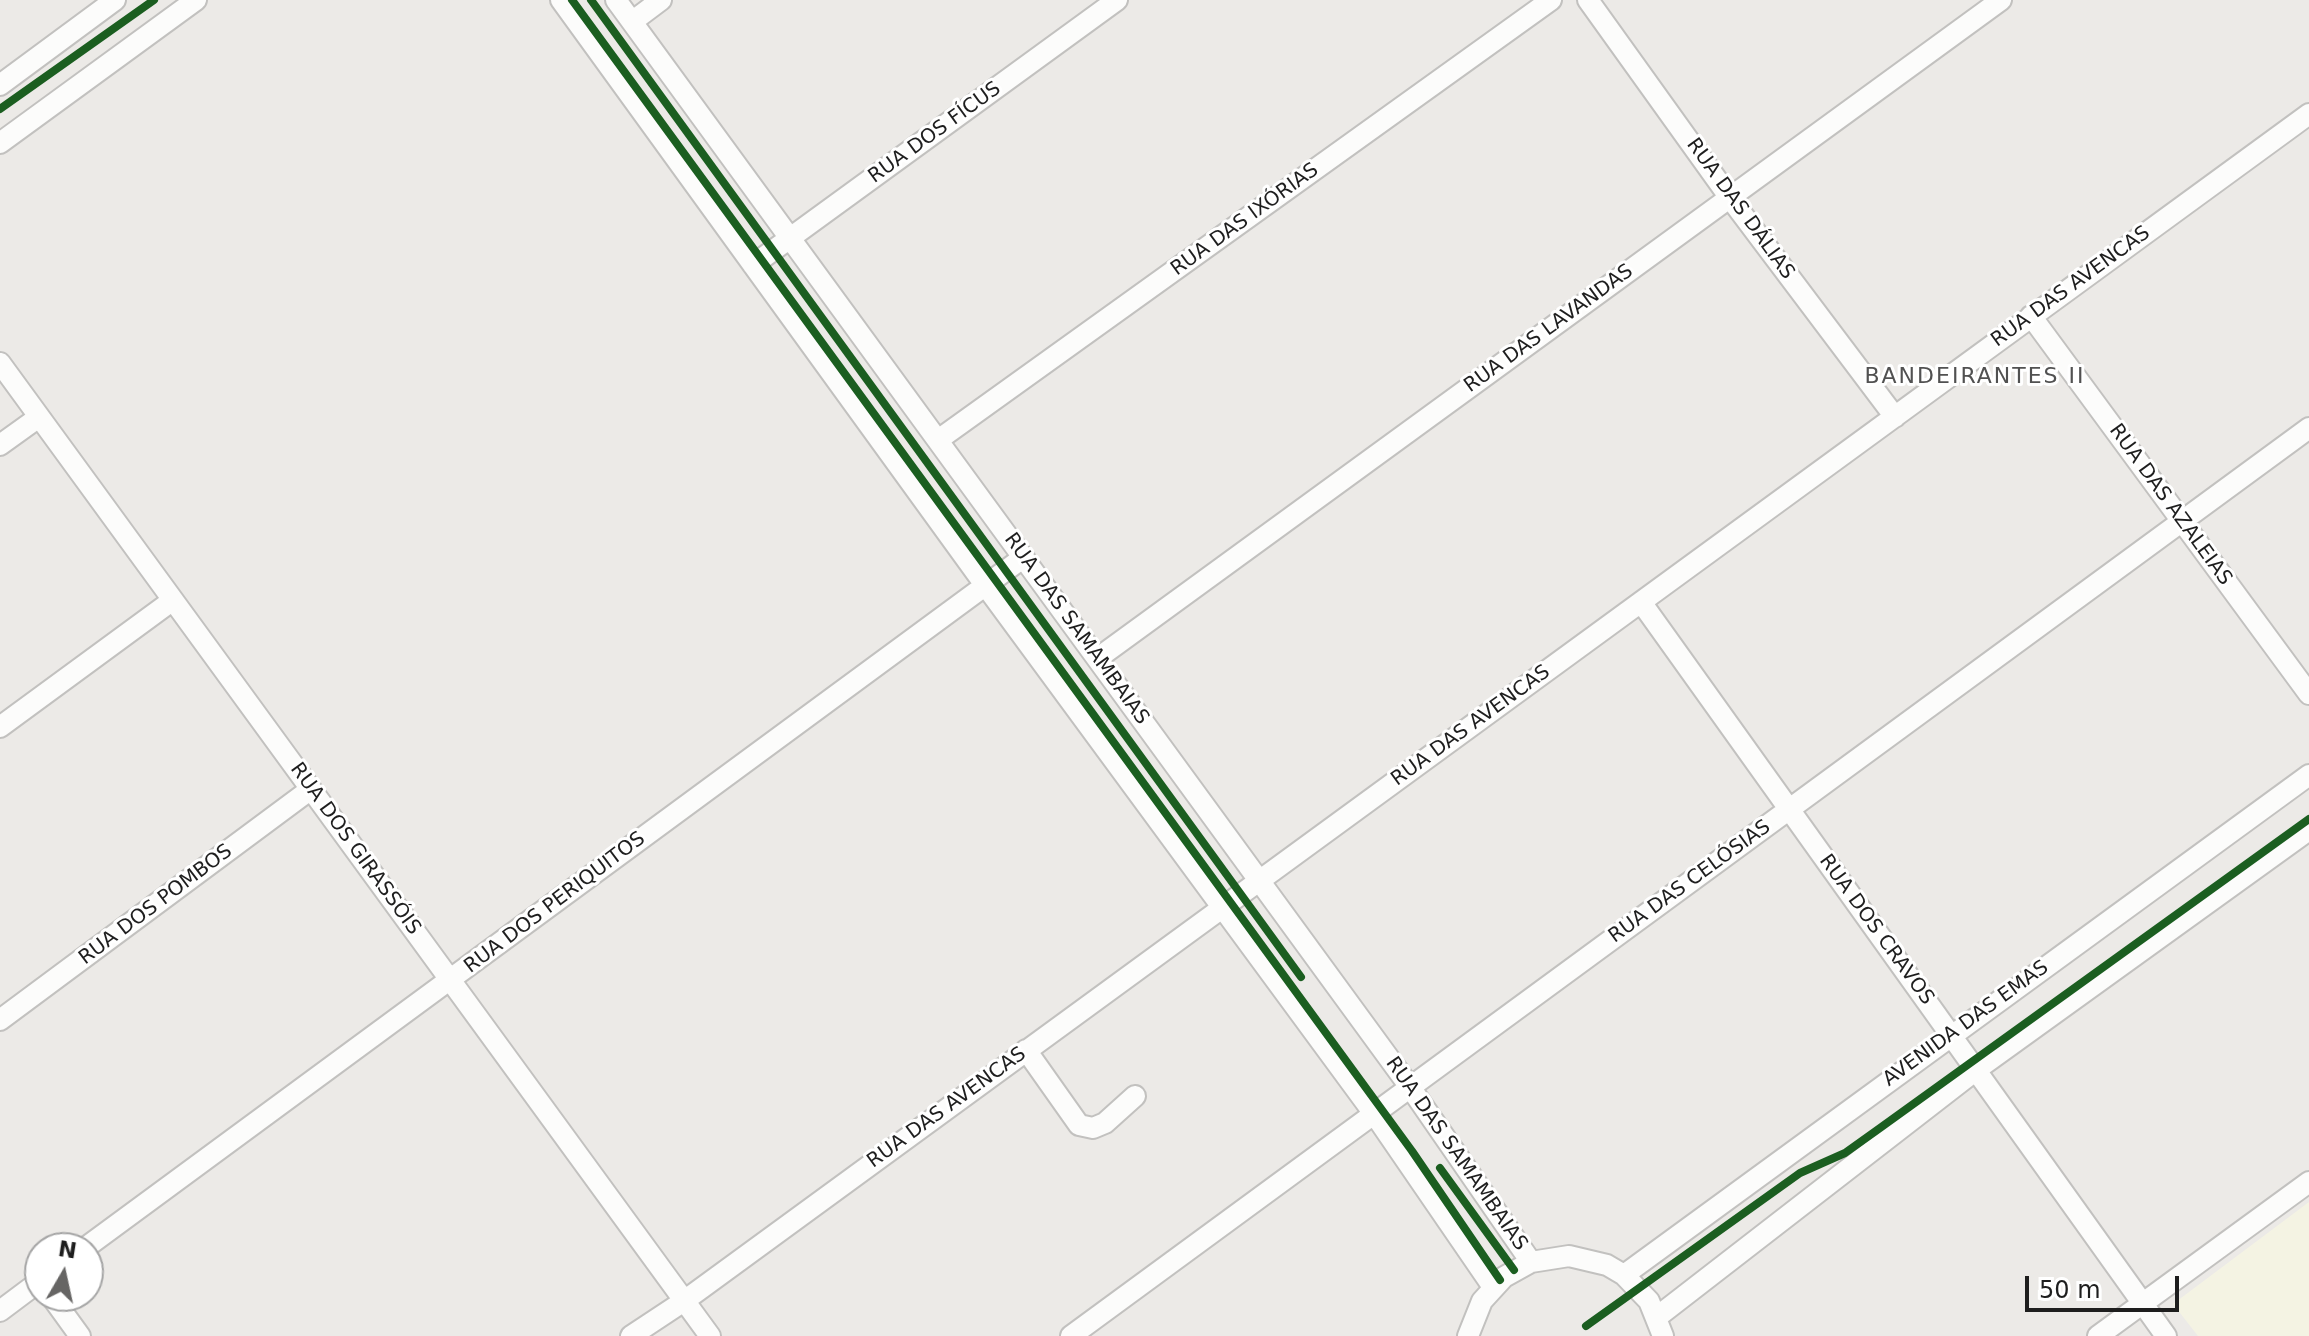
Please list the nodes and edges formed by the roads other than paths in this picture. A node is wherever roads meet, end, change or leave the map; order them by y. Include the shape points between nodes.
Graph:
1 (115, 0) edge
2 (196, 0) edge
3 (561, 0) edge
4 (616, 0) edge
5 (661, 0) edge
6 (1117, 0) edge
7 (1551, 0) edge
8 (1588, 0) edge
9 (2001, 0) edge
10 (633, 21) junction
11 (0, 85) edge
12 (2309, 114) edge
13 (0, 143) edge
14 (1730, 198) junction
15 (792, 239) junction
16 (753, 265) junction
17 (2031, 316) junction
18 (0, 363) edge
19 (39, 417) junction
20 (1895, 417) junction
21 (2309, 428) edge
22 (938, 440) junction
23 (0, 445) edge
24 (2181, 521) junction
25 (1024, 557) junction
26 (985, 585) junction
27 (173, 600) junction
28 (1641, 602) junction
29 (1098, 658) junction
30 (2309, 694) edge
31 (0, 727) edge
32 (2309, 775) edge
33 (311, 789) junction
34 (1790, 810) junction
35 (2309, 830) edge
36 (1259, 880) junction
37 (1221, 907) junction
38 (451, 980) junction
39 (0, 1020) edge
40 (1950, 1035) junction
41 (1026, 1050) junction
42 (1976, 1070) junction
43 (1410, 1087) junction
44 (1135, 1096) dead end
45 (1375, 1115) junction
46 (2309, 1182) edge
47 (104, 1234) edge
48 (1531, 1262) junction
49 (1624, 1275) junction
50 (1493, 1287) junction
51 (24, 1293) edge
52 (684, 1301) junction
53 (2143, 1303) junction
54 (0, 1311) edge
55 (63, 1312) edge
56 (1660, 1326) edge
57 (80, 1336) edge
58 (631, 1336) edge
59 (710, 1336) edge
60 (1071, 1336) edge
61 (1468, 1336) edge
62 (2098, 1336) edge
63 (2166, 1336) edge

1 - 11 street
2 - 13 street
3 - 16 street
4 - 10 street, RUA DAS SAMAMBAIAS
5 - 10 street
6 - 15 street, RUA DOS FÍCUS
7 - 22 street, RUA DAS IXÓRIAS
8 - 14 street, RUA DAS DÁLIAS
9 - 14 street, RUA DAS LAVANDAS
10 - 15 street, RUA DAS SAMAMBAIAS
12 - 17 street, RUA DAS AVENCAS
14 - 20 street, RUA DAS DÁLIAS
14 - 29 street, RUA DAS LAVANDAS
15 - 16 street, RUA DOS FÍCUS
15 - 22 street, RUA DAS SAMAMBAIAS
16 - 26 street
17 - 20 street, RUA DAS AVENCAS
17 - 24 street, RUA DAS AZALEIAS
18 - 19 street, RUA DOS GIRASSÓIS
19 - 23 street
19 - 27 street, RUA DOS GIRASSÓIS
20 - 28 street, RUA DAS AVENCAS
21 - 24 street, RUA DAS CELÓSIAS
22 - 25 street, RUA DAS SAMAMBAIAS
24 - 30 street, RUA DAS AZALEIAS
24 - 34 street, RUA DAS CELÓSIAS
25 - 26 street, RUA DOS PERIQUITOS
25 - 29 street, RUA DAS SAMAMBAIAS
26 - 37 street
26 - 38 street, RUA DOS PERIQUITOS
27 - 31 street
27 - 33 street, RUA DOS GIRASSÓIS
28 - 34 street, RUA DOS CRAVOS
28 - 36 street, RUA DAS AVENCAS
29 - 36 street, RUA DAS SAMAMBAIAS
32 - 40 street, AVENIDA DAS EMAS
33 - 38 street, RUA DOS GIRASSÓIS
33 - 39 street, RUA DOS POMBOS
34 - 40 street, RUA DOS CRAVOS
34 - 43 street, RUA DAS CELÓSIAS
35 - 42 street
36 - 37 street, RUA DAS AVENCAS
36 - 43 street, RUA DAS SAMAMBAIAS
37 - 41 street, RUA DAS AVENCAS
37 - 45 street
38 - 47 street, RUA DOS PERIQUITOS
38 - 52 street, RUA DOS GIRASSÓIS
40 - 42 street, RUA DOS CRAVOS
40 - 49 street, AVENIDA DAS EMAS
41 - 44 street via 1079,1125 1093,1128 1105,1123
41 - 52 street, RUA DAS AVENCAS
42 - 53 street, RUA DOS CRAVOS
42 - 56 street
43 - 45 street, RUA DAS CELÓSIAS
43 - 48 street, RUA DAS SAMAMBAIAS
45 - 50 street
45 - 60 street, RUA DAS CELÓSIAS
46 - 53 street
48 - 49 street via 1589,1258
48 - 50 street
49 - 56 street via 1644,1295
50 - 61 street via 1473,1317
51 - 54 street
52 - 58 street, RUA DAS AVENCAS
52 - 59 street, RUA DOS GIRASSÓIS
53 - 62 street
53 - 63 street, RUA DOS CRAVOS
55 - 57 street

